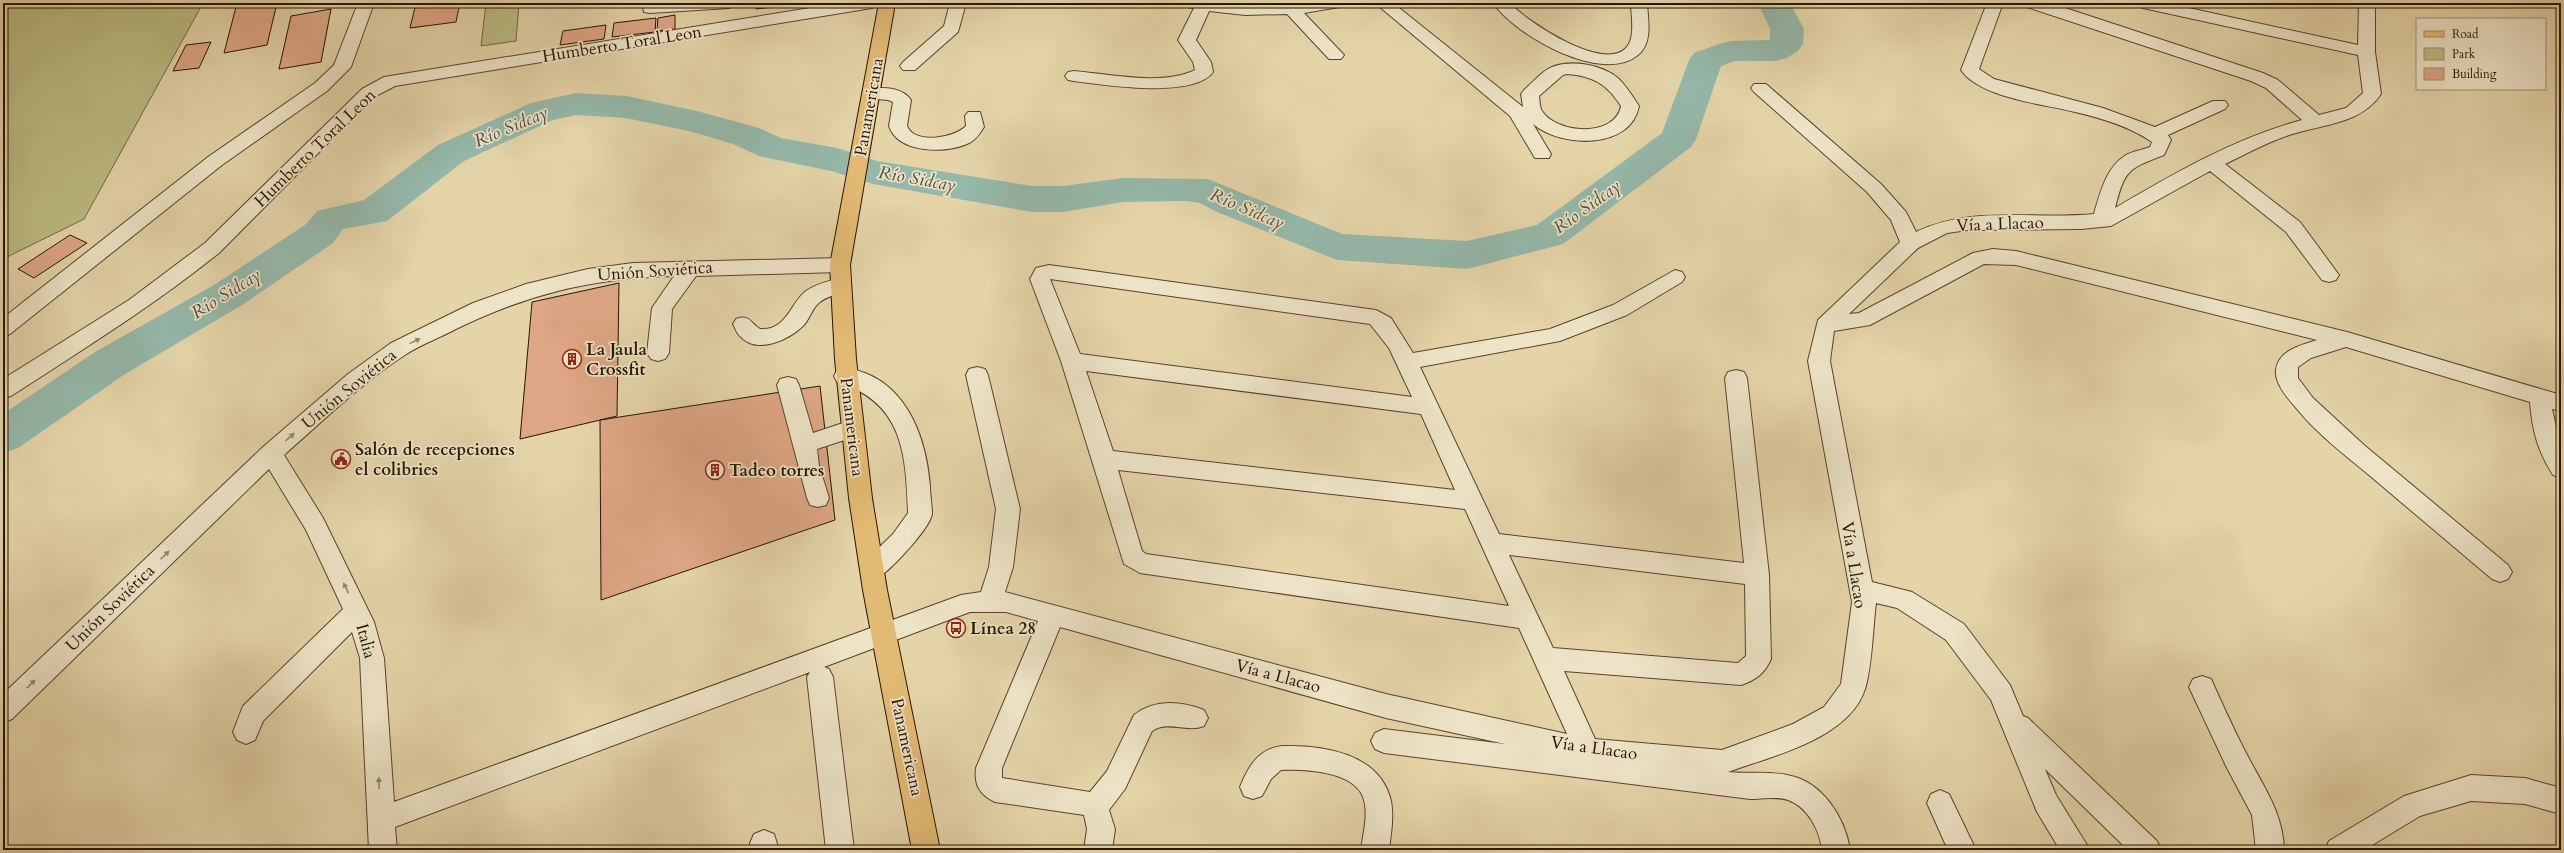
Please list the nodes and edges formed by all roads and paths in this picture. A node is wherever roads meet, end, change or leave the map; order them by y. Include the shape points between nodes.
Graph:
1 (366, 3) edge
2 (650, 3) edge
3 (728, 3) edge
4 (872, 3) edge
5 (887, 3) edge
6 (958, 3) edge
7 (1333, 3) edge
8 (1383, 3) edge
9 (1500, 3) edge
10 (1639, 3) edge
11 (1995, 3) edge
12 (2033, 3) edge
13 (2143, 3) edge
14 (2367, 3) edge
15 (1198, 4) edge
16 (1292, 10) junction
17 (2366, 52) junction
18 (1335, 55) dead end
19 (1596, 64) junction
20 (908, 66) dead end
21 (1074, 76) dead end
22 (1760, 88) dead end
23 (870, 103) junction
24 (2219, 105) dead end
25 (974, 116) dead end
26 (2315, 122) junction
27 (2155, 134) junction
28 (1542, 154) dead end
29 (2212, 163) junction
30 (2102, 221) junction
31 (1911, 243) junction
32 (691, 268) junction
33 (840, 275) junction
34 (2329, 275) dead end
35 (1675, 277) dead end
36 (743, 324) dead end
37 (1825, 324) junction
38 (3, 329) edge
39 (2347, 340) junction
40 (658, 353) dead end
41 (1072, 361) junction
42 (1406, 362) junction
43 (977, 375) dead end
44 (845, 376) junction
45 (1736, 378) dead end
46 (788, 385) dead end
47 (3, 390) edge
48 (2540, 398) junction
49 (2561, 403) edge
50 (1428, 407) junction
51 (852, 429) junction
52 (804, 444) junction
53 (271, 454) junction
54 (1104, 459) junction
55 (2561, 469) edge
56 (818, 498) dead end
57 (1472, 501) junction
58 (1491, 543) junction
59 (873, 568) junction
60 (2500, 572) dead end
61 (1757, 575) junction
62 (1861, 590) junction
63 (990, 600) junction
64 (357, 611) junction
65 (1053, 615) junction
66 (1528, 619) junction
67 (884, 635) junction
68 (1546, 658) junction
69 (820, 677) dead end
70 (2202, 687) dead end
71 (3, 711) edge
72 (1195, 718) dead end
73 (2011, 719) junction
74 (246, 732) dead end
75 (1384, 741) dead end
76 (1586, 750) junction
77 (1253, 787) dead end
78 (2561, 801) edge
79 (1940, 803) dead end
80 (1095, 807) junction
81 (381, 819) junction
82 (383, 850) edge
83 (840, 850) edge
84 (926, 850) edge
85 (1098, 850) edge
86 (1375, 850) edge
87 (1836, 850) edge
88 (1962, 850) edge
89 (2076, 850) edge
90 (2147, 850) edge
91 (2270, 850) edge
92 (2339, 850) edge

1 - 38 street via 342,67 321,87 215,161
2 - 3 street via 650,8
4 - 47 street, Humberto Toral Leon via 390,81 368,93 212,248 188,268 154,293
5 - 23 main road, Panamericana
6 - 20 street via 952,28
7 - 16 street
8 - 28 street via 1517,112
9 - 19 street via 1517,21 1535,34
10 - 19 street via 1639,40 1633,51 1624,57
11 - 27 street via 1970,70 1976,78 2004,89 2126,122
12 - 26 street via 2272,84
13 - 17 street
14 - 17 street, Vía a Llacao
15 - 16 street
15 - 21 street via 1187,40 1202,62 1204,72 1197,78 1144,83
16 - 18 street
17 - 26 street, Vía a Llacao via 2372,94 2352,112
19 - 19 street via 1622,92 1630,106 1626,119 1613,129 1568,134 1537,119 1531,109 1530,94 1557,72
22 - 31 street via 1874,188 1899,217
23 - 25 street via 892,94 902,100 896,117 899,131 907,139 933,144 963,138 975,127
23 - 33 main road, Panamericana
24 - 27 street
26 - 29 street, Vía a Llacao via 2276,133
27 - 30 street via 2162,140 2161,146 2157,152 2134,159 2126,165 2112,187
29 - 30 street, Vía a Llacao via 2188,174 2111,219
29 - 34 street via 2293,227
30 - 31 street, Vía a Llacao via 1968,223 1943,227
31 - 37 street, Vía a Llacao
32 - 33 street, Unión Soviética
32 - 40 street via 662,308
53 -> 32 street, Unión Soviética via 356,380 398,349 480,308 526,291 588,276 633,270
33 - 36 street via 813,297 789,327 776,334 766,338 754,337 745,330
33 - 44 main road, Panamericana
35 - 42 street via 1620,310 1552,336
37 - 39 street via 1863,320 1937,279 1980,258 1994,256 2016,258
37 - 62 street, Vía a Llacao via 1819,361
39 - 48 street
39 - 60 street via 2304,352 2288,363 2288,380 2305,404
41 - 42 street via 1040,278 1043,273 1376,317 1387,327
41 - 50 street
41 - 54 street
42 - 50 street
43 - 63 street via 1008,509 1001,567
44 - 51 main road, Panamericana
44 - 59 street via 854,377 893,402 909,432 918,470 920,515 901,540
45 - 61 street
46 - 52 street
48 - 49 street
48 - 55 street via 2543,429 2549,452
50 - 57 street
51 - 52 street
51 - 59 main road, Panamericana
52 - 56 street
64 -> 53 street, Italia via 315,525
71 -> 53 street, Unión Soviética
54 - 57 street
54 - 66 street via 1132,557 1140,563
57 - 58 street
58 - 61 street
58 - 66 street
59 - 67 main road, Panamericana
61 - 68 street via 1759,659 1753,667 1741,674
62 - 73 street via 1903,599 1955,632 2001,693
62 - 76 street, Vía a Llacao via 1864,602 1853,688 1833,715 1801,733 1722,762
63 - 65 street, Vía a Llacao
63 - 67 street, Vía a Llacao via 970,602
64 - 74 street via 252,714
81 -> 64 street, Italia via 372,658
65 - 76 street, Vía a Llacao via 1386,706
65 - 80 street via 989,768 988,780 995,788 1087,802
66 - 68 street
67 - 81 street, Vía a Llacao
67 - 84 main road, Panamericana
68 - 76 street
69 - 83 street
70 - 91 street via 2240,769 2265,810 2270,830
72 - 80 street via 1158,713 1146,721 1116,780
73 - 89 street via 2046,803
73 - 90 street
75 - 87 street via 1750,787 1793,788 1806,797 1828,821 1836,839
77 - 86 street via 1259,772 1277,758 1308,758 1338,764 1362,777 1376,794 1379,814
78 - 92 street via 2525,791 2471,788 2412,805
79 - 88 street
80 - 85 street via 1101,829
81 - 82 street, Italia

